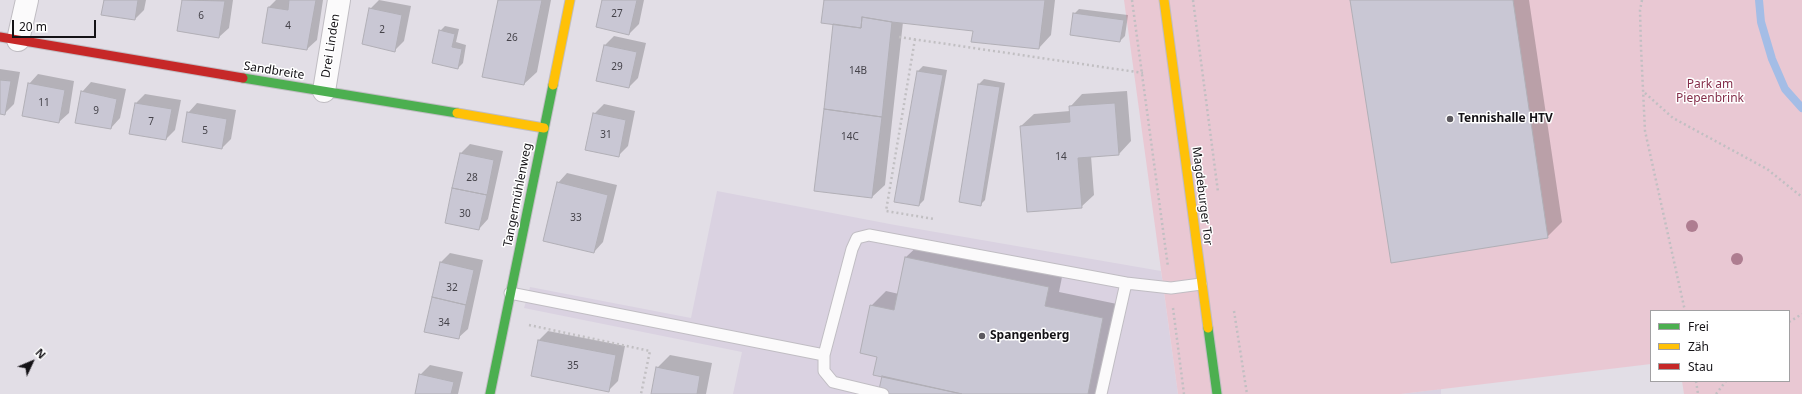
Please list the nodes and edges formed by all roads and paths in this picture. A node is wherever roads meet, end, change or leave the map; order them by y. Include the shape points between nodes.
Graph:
1 (27, 0) edge
2 (339, 0) edge
3 (570, 0) edge
4 (1132, 0) edge
5 (1164, 0) edge
6 (1193, 0) edge
7 (1642, 0) edge
8 (899, 37) dead end
9 (915, 38) junction
10 (9, 39) edge
11 (1143, 73) junction
12 (324, 91) junction
13 (1644, 93) junction
14 (544, 128) junction
15 (1802, 197) edge
16 (1219, 198) dead end
17 (934, 219) dead end
18 (1126, 283) junction
19 (1201, 284) junction
20 (1171, 288) junction
21 (510, 293) junction
22 (1233, 308) dead end
23 (1685, 310) edge
24 (1802, 314) edge
25 (505, 320) junction
26 (1790, 321) edge
27 (824, 355) junction
28 (1696, 382) edge
29 (1725, 382) edge
30 (490, 394) edge
31 (641, 394) edge
32 (883, 394) edge
33 (1101, 394) edge
34 (1184, 394) edge
35 (1217, 394) edge
36 (1247, 394) edge
37 (1698, 394) edge
38 (1716, 394) edge

1 - 10 street
2 - 12 street, Drei Linden
3 - 14 street, Tangermühlenweg
4 - 11 path
5 - 19 street, Magdeburger Tor
6 - 16 path
7 - 13 path via 1640,10
8 - 9 path
9 - 11 path
9 - 17 path via 886,211
10 - 12 street, Sandbreite
11 - 20 path
12 - 14 street, Sandbreite
13 - 15 path via 1673,118 1767,169
13 - 23 path via 1645,130
14 - 21 street, Tangermühlenweg
18 - 20 lane
18 - 27 lane via 869,235 857,238 852,249
18 - 33 lane
19 - 20 lane
19 - 35 street, Magdeburger Tor
20 - 34 path
21 - 25 street, Tangermühlenweg
21 - 27 lane
22 - 36 path
24 - 26 path
25 - 30 street, Tangermühlenweg
25 - 31 path via 650,351
27 - 32 lane via 824,372 833,382
28 - 37 path
29 - 38 path

